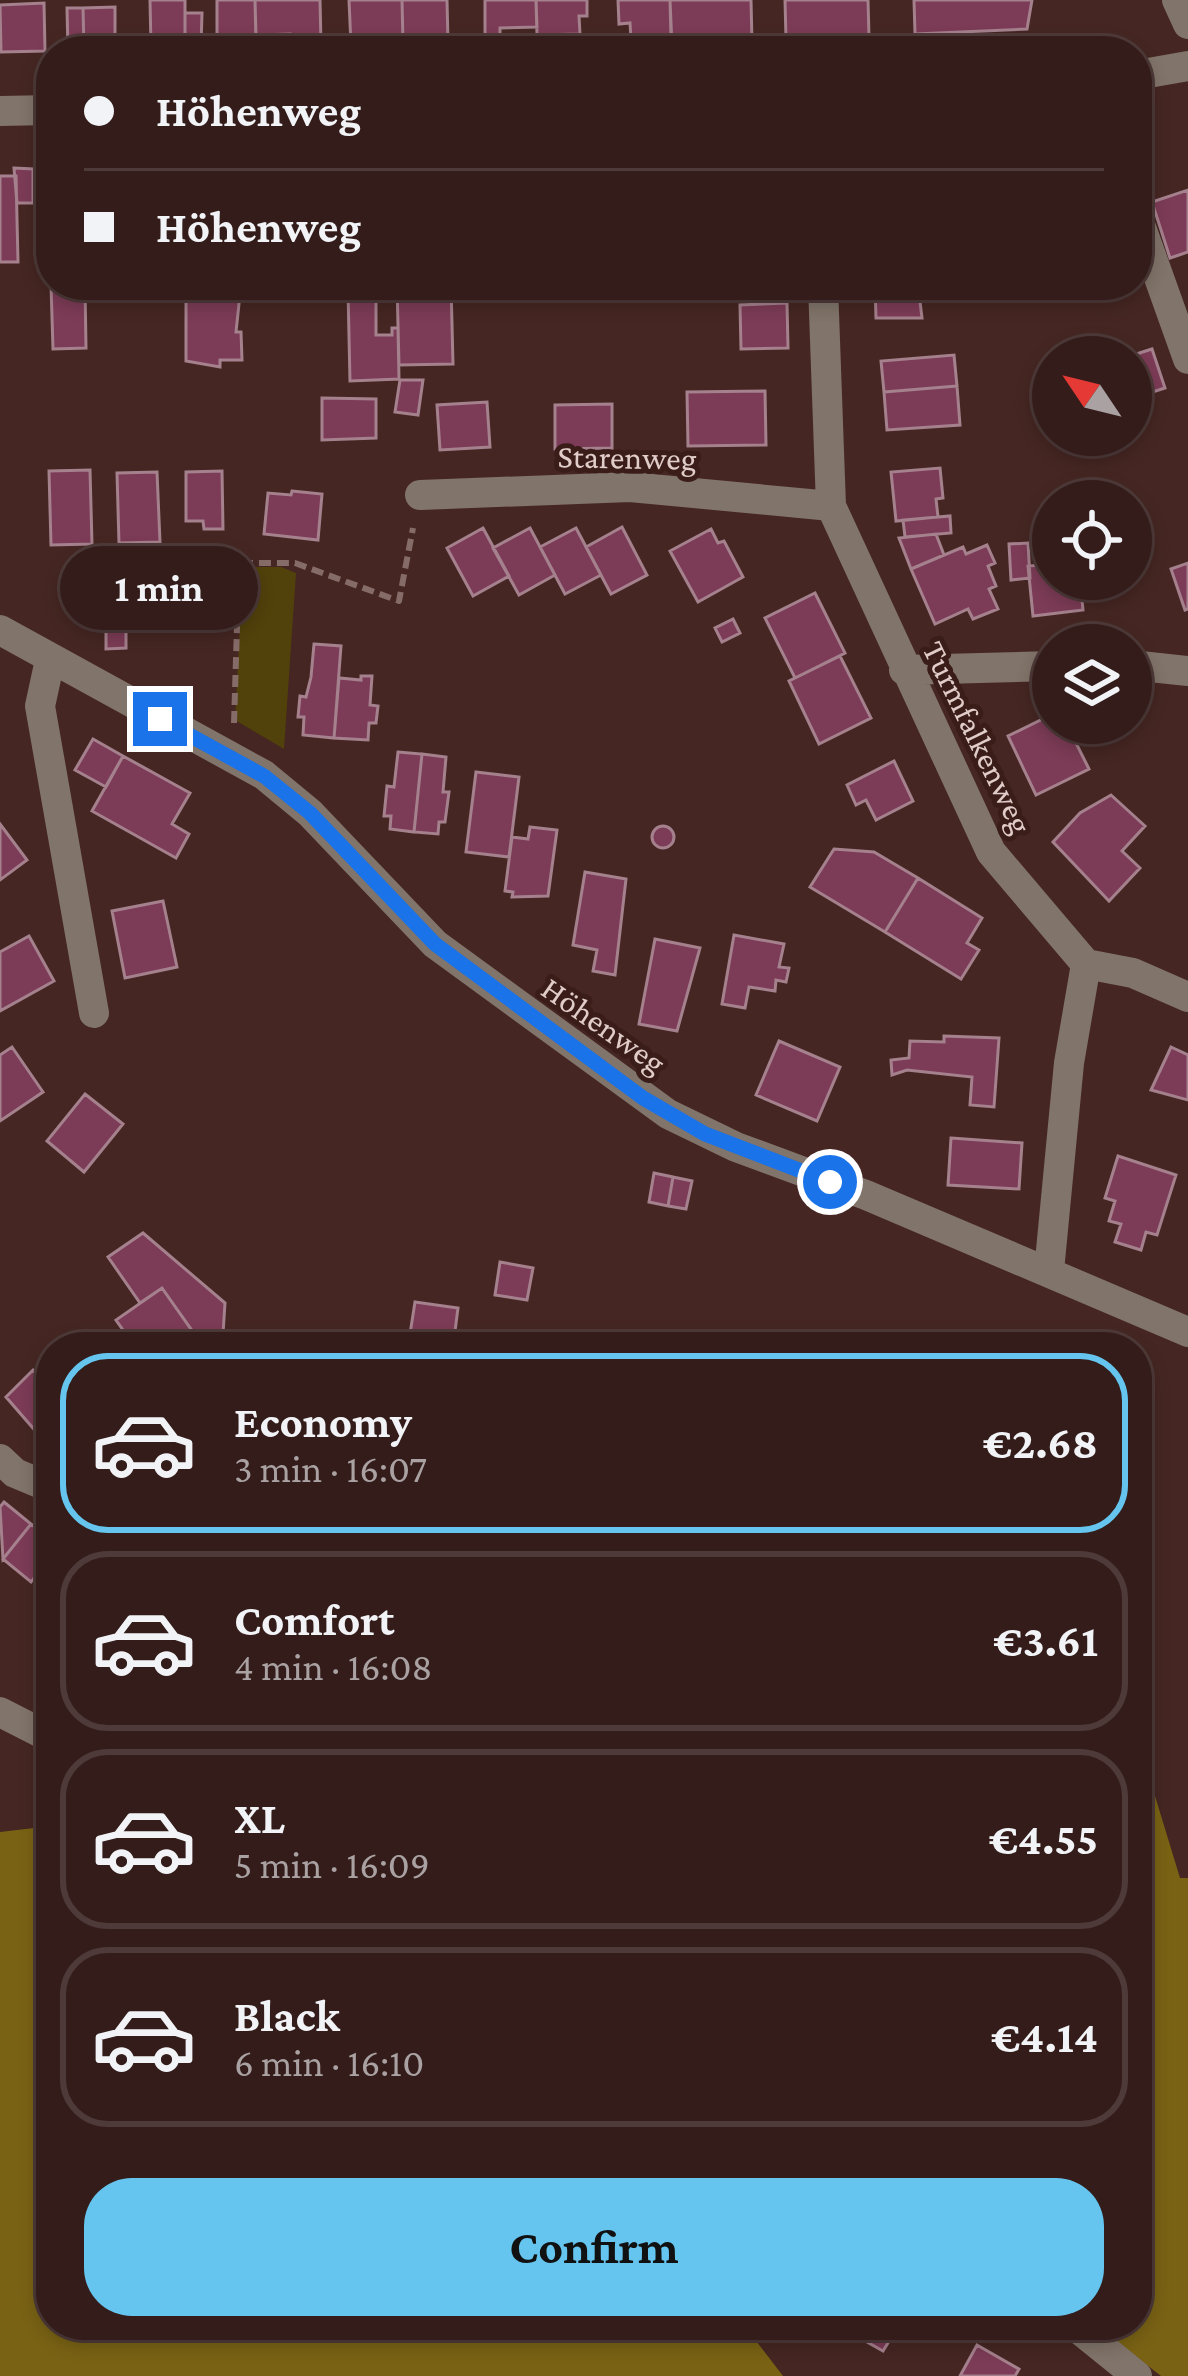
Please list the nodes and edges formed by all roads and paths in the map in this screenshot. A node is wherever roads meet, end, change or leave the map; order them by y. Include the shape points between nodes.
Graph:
1 (1177, 0) edge
2 (1188, 24) edge
3 (1188, 66) edge
4 (1152, 72) edge
5 (36, 110) edge
6 (0, 111) edge
7 (1152, 258) edge
8 (824, 300) edge
9 (1188, 359) edge
10 (420, 495) joint
11 (831, 506) junction
12 (0, 631) edge
13 (50, 660) junction
14 (1032, 667) edge
15 (1152, 667) edge
16 (904, 670) junction
17 (1188, 671) edge
18 (232, 758) junction
19 (1086, 964) junction
20 (1188, 997) edge
21 (94, 1013) dead end
22 (1049, 1271) junction
23 (1188, 1332) edge
24 (0, 1459) edge
25 (36, 1482) edge
26 (0, 1712) edge
27 (36, 1730) edge
28 (1093, 2340) edge
29 (1137, 2376) edge

1 - 2 street
3 - 4 street
5 - 6 street
7 - 9 street
8 - 11 street, Turmfalkenweg
10 - 11 street, Starenweg via 630,488
10 - 18 path via 399,601 296,563 239,563
11 - 16 street, Turmfalkenweg
12 - 13 street, Höhenweg
13 - 18 street, Höhenweg
13 - 21 street via 40,706
14 - 16 street
15 - 17 street
16 - 19 street, Turmfalkenweg via 991,852
18 - 22 street, Höhenweg via 310,813 435,944 668,1114
19 - 20 street
19 - 22 street
22 - 23 street, Höhenweg
24 - 25 street
26 - 27 street
28 - 29 street

